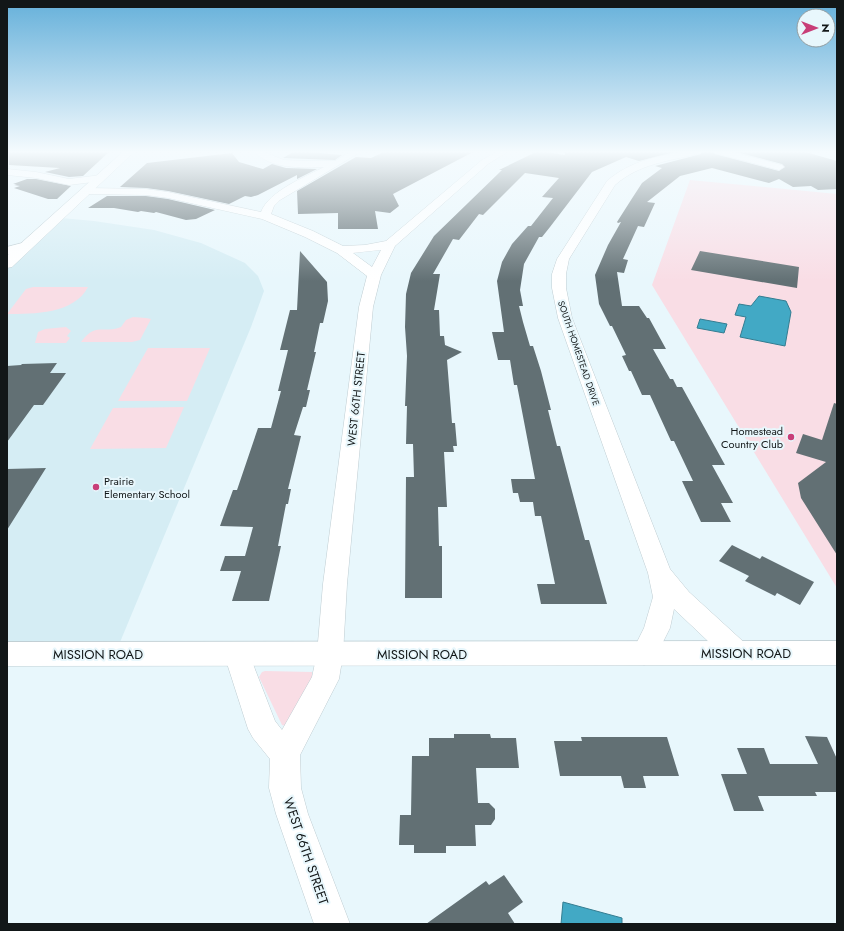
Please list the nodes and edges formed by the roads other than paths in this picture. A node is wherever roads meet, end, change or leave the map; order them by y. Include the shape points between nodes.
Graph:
1 (83, 194) edge
2 (160, 194) edge
3 (282, 194) edge
4 (446, 194) edge
5 (604, 194) edge
6 (276, 198) junction
7 (235, 209) junction
8 (265, 216) junction
9 (390, 244) junction
10 (26, 246) junction
11 (341, 250) junction
12 (7, 251) edge
13 (7, 264) edge
14 (374, 275) junction
15 (660, 573) junction
16 (738, 653) junction
17 (837, 653) edge
18 (7, 654) edge
19 (237, 654) junction
20 (330, 654) junction
21 (644, 654) junction
22 (285, 754) junction
23 (332, 924) edge

1 - 10 main road
2 - 7 street
3 - 6 street
4 - 9 street
5 - 15 street, SOUTH HOMESTEAD DRIVE via 563,259 558,285 559,298
6 - 7 street
6 - 8 street via 269,205
7 - 8 street
8 - 11 street
9 - 11 street
9 - 14 street, WEST 66TH STREET
10 - 12 street
10 - 13 main road
11 - 14 street
14 - 20 street, WEST 66TH STREET via 366,308 335,584
15 - 16 street, SOUTH HOMESTEAD DRIVE via 680,598
15 - 21 street, SOUTH HOMESTEAD DRIVE via 664,597 657,628
16 - 17 main road, MISSION ROAD
16 - 21 main road, MISSION ROAD
18 - 19 main road, MISSION ROAD
19 - 20 main road, MISSION ROAD
19 - 22 street via 263,729
20 - 21 main road, MISSION ROAD
20 - 22 street, WEST 66TH STREET via 325,679
22 - 23 street, WEST 66TH STREET via 285,788 292,814

